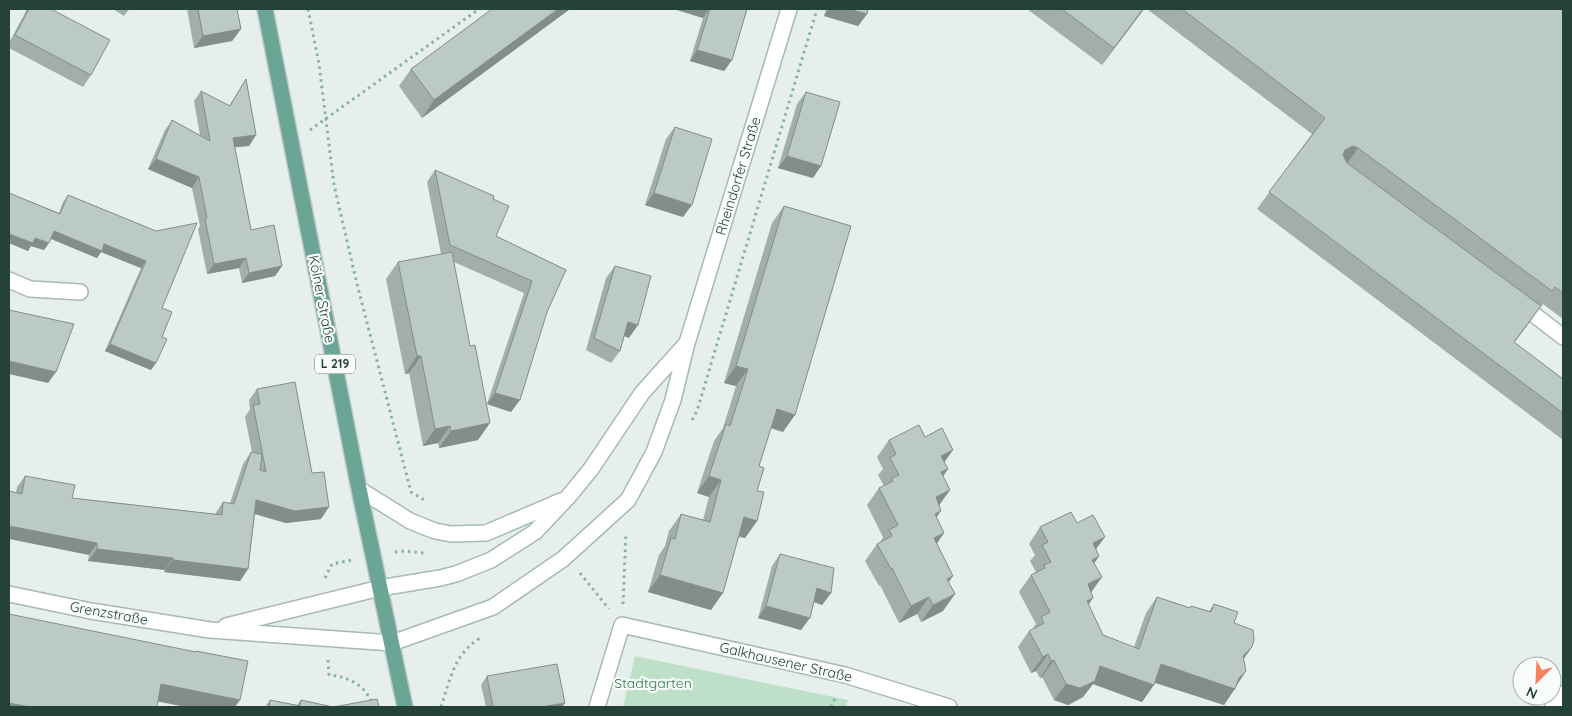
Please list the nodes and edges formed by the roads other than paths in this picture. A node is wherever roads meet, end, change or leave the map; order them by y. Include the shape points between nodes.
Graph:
1 (265, 9) edge
2 (789, 9) edge
3 (9, 280) edge
4 (80, 292) dead end
5 (1508, 295) edge
6 (1563, 337) edge
7 (687, 343) junction
8 (359, 490) junction
9 (564, 499) junction
10 (380, 588) junction
11 (9, 594) edge
12 (210, 630) junction
13 (392, 643) junction
14 (1563, 694) edge
15 (406, 707) edge
16 (597, 707) edge
17 (949, 707) edge
18 (1553, 707) edge

1 - 8 main road, Kölner Straße / L 219
2 - 7 main road, Rheindorfer Straße
3 - 4 main road via 30,289
5 - 6 main road
7 - 9 main road, Rheindorfer Straße via 642,393 591,469
7 - 13 main road, Rheindorfer Straße via 673,400 654,452 628,500 563,559 492,607
8 - 9 main road, Rheindorfer Straße via 410,521 451,534 486,533
8 - 10 main road, Kölner Straße / L 219
9 - 10 main road, Rheindorfer Straße via 535,532 492,560 456,574
10 - 12 main road, Grenzstraße
10 - 13 main road, Kölner Straße / L 219
11 - 12 main road, Grenzstraße
12 - 13 main road, Grenzstraße
13 - 15 main road, Kölner Straße / L 219
14 - 18 main road
16 - 17 main road, Galkhausener Straße via 622,625 845,675

